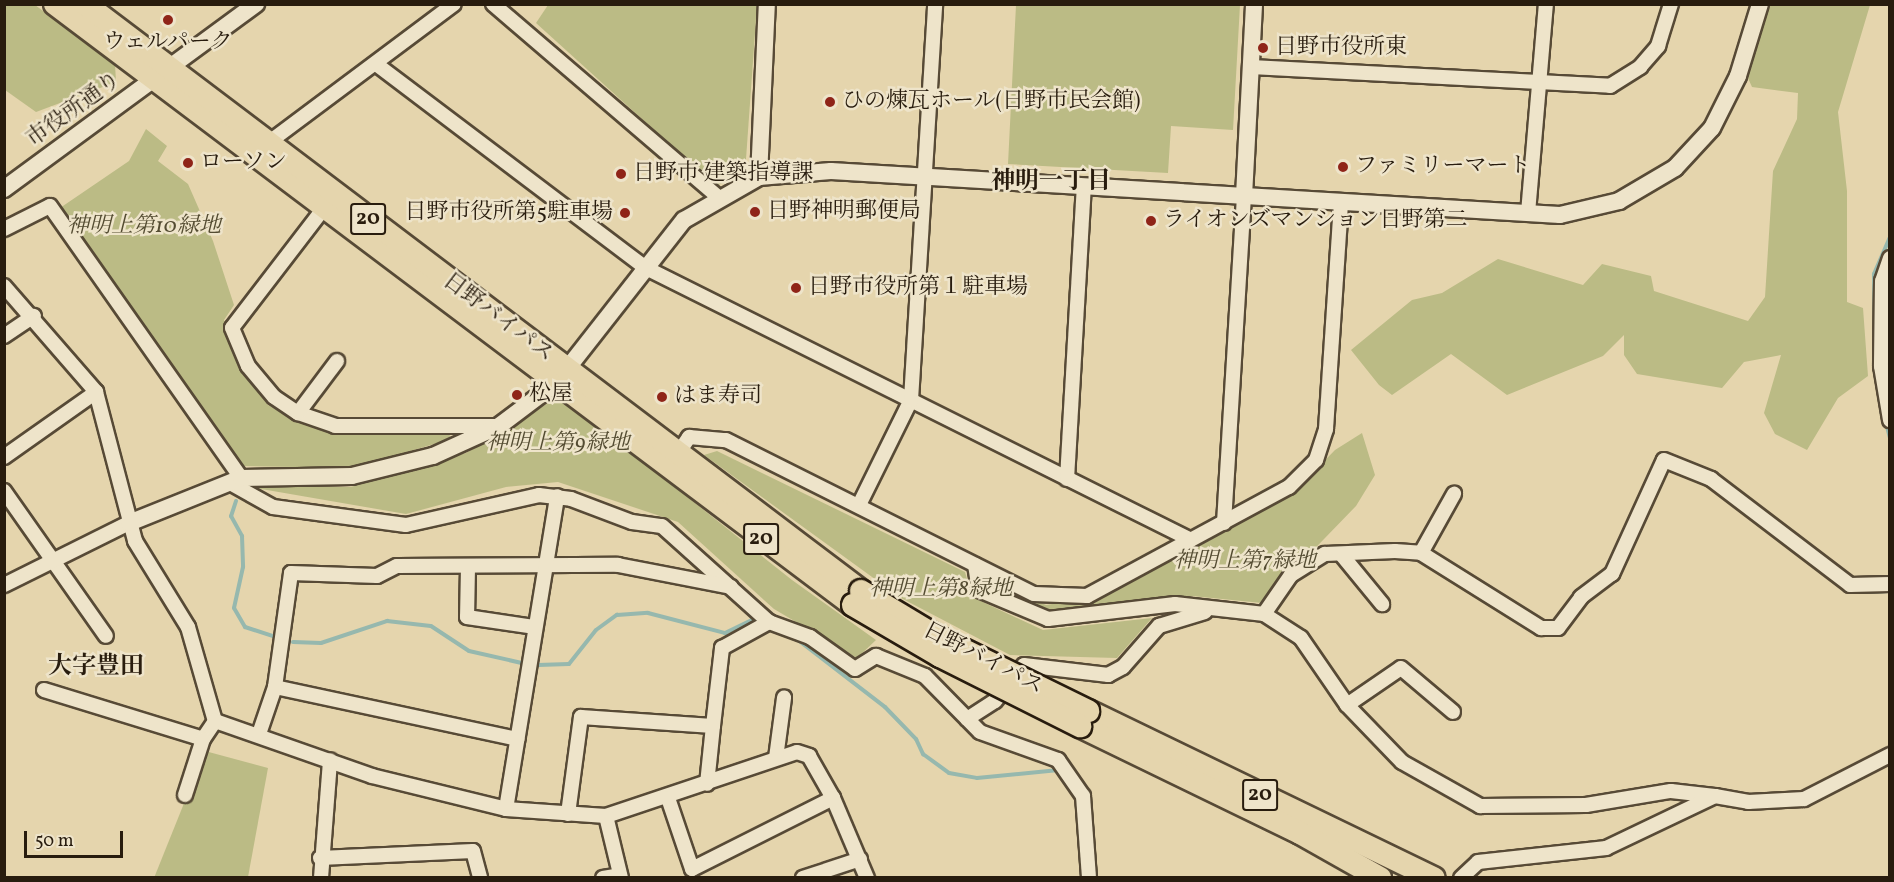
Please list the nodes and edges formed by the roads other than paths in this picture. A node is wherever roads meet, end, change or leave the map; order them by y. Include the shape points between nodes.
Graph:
1 (55, 4) edge
2 (85, 4) edge
3 (256, 4) edge
4 (454, 4) edge
5 (493, 4) edge
6 (767, 4) edge
7 (935, 4) edge
8 (1254, 4) edge
9 (1546, 4) edge
10 (1671, 4) edge
11 (1760, 4) edge
12 (376, 64) junction
13 (1251, 67) junction
14 (162, 74) junction
15 (1537, 84) junction
16 (268, 143) junction
17 (925, 176) junction
18 (759, 177) junction
19 (1084, 186) junction
20 (4, 189) edge
21 (717, 196) junction
22 (1244, 196) junction
23 (1341, 201) junction
24 (324, 208) junction
25 (1528, 213) junction
26 (4, 230) edge
27 (1890, 258) edge
28 (644, 267) junction
29 (4, 286) edge
30 (34, 316) junction
31 (4, 336) edge
32 (337, 361) dead end
33 (1885, 366) edge
34 (561, 377) junction
35 (96, 392) junction
36 (911, 400) junction
37 (298, 413) junction
38 (1890, 420) edge
39 (499, 426) junction
40 (677, 454) junction
41 (4, 457) edge
42 (1067, 479) junction
43 (235, 481) junction
44 (4, 491) edge
45 (1454, 494) dead end
46 (558, 496) junction
47 (859, 505) junction
48 (129, 523) junction
49 (1224, 523) junction
50 (1191, 540) junction
51 (1341, 554) junction
52 (1420, 554) junction
53 (54, 561) junction
54 (975, 565) junction
55 (468, 567) junction
56 (544, 568) junction
57 (1890, 584) edge
58 (4, 585) edge
59 (732, 587) junction
60 (857, 598) junction
61 (1382, 604) dead end
62 (1216, 609) junction
63 (1264, 614) junction
64 (770, 622) junction
65 (535, 627) junction
66 (106, 636) dead end
67 (275, 687) junction
68 (44, 690) dead end
69 (784, 698) dead end
70 (1347, 705) junction
71 (1453, 712) dead end
72 (967, 719) junction
73 (1084, 719) junction
74 (215, 721) junction
75 (713, 726) junction
76 (259, 734) junction
77 (203, 739) junction
78 (517, 739) junction
79 (1890, 755) edge
80 (776, 758) junction
81 (330, 760) junction
82 (707, 784) junction
83 (185, 795) dead end
84 (1715, 796) junction
85 (668, 798) junction
86 (833, 798) junction
87 (507, 809) junction
88 (568, 814) junction
89 (606, 816) junction
90 (320, 858) junction
91 (860, 859) junction
92 (621, 876) edge
93 (321, 878) edge
94 (480, 878) edge
95 (603, 878) edge
96 (803, 878) edge
97 (867, 878) edge
98 (1089, 878) edge
99 (1380, 878) edge
100 (1434, 878) edge
101 (1461, 878) edge

1 - 14 highway, 日野バイパス / 20
2 - 14 highway, 日野バイパス / 20
3 - 14 street, 市役所通り
4 - 12 street
5 - 21 street
6 - 18 street
7 - 17 street
8 - 13 street
9 - 15 street
10 - 15 street via 1658,46 1626,78 1610,86
11 - 25 street via 1730,97 1700,144 1675,168 1619,201 1560,215
12 - 16 street
12 - 28 street
13 - 15 street
13 - 22 street
14 - 16 highway, 日野バイパス / 20
14 - 20 street, 市役所通り
14 - 24 highway, 日野バイパス / 20
15 - 25 street
16 - 34 highway, 日野バイパス / 20
17 - 18 street via 808,171
17 - 19 street
17 - 36 street
18 - 21 street
19 - 22 street
19 - 42 street
21 - 28 street via 684,220
22 - 23 street
22 - 49 street
23 - 25 street
23 - 49 street via 1323,445 1300,479
24 - 34 highway, 日野バイパス / 20
24 - 37 street via 232,328 248,366 274,397
26 - 43 street via 51,206
27 - 33 street via 1882,280
28 - 34 street
28 - 36 street
29 - 30 street
30 - 31 street
30 - 35 street
32 - 37 street
33 - 38 street
34 - 39 street
34 - 40 highway, 日野バイパス / 20
34 - 60 highway, 日野バイパス / 20
35 - 41 street
35 - 48 street
36 - 42 street
36 - 47 street
37 - 39 street via 335,426
39 - 43 street via 433,456 352,476
40 - 47 street via 689,437 726,440
40 - 60 highway, 日野バイパス / 20
42 - 50 street
43 - 46 street via 273,507 406,525 512,497
43 - 48 street
44 - 53 street
45 - 52 street
46 - 56 street
46 - 59 street via 632,522 662,526
47 - 54 street
48 - 53 street
48 - 74 street via 153,576 188,627
49 - 50 street
50 - 54 street via 1096,592 1071,598 1034,594
51 - 52 street
51 - 61 street
51 - 63 street via 1300,566
52 - 57 street via 1540,628 1558,628 1581,597 1612,574 1665,460 1711,479 1850,585
53 - 58 street
53 - 66 street
54 - 62 street via 979,590 1048,619 1175,604
55 - 56 street
55 - 65 street via 467,617
55 - 67 street via 397,566 377,576 291,573
56 - 59 street via 618,565
56 - 65 street
59 - 64 street
60 - 73 highway, 日野バイパス / 20, bridge via 950,644
62 - 63 street
62 - 72 street via 1159,626 1123,667 1108,675 1024,665 995,701
63 - 70 street via 1301,638
64 - 72 street via 810,637 855,669 876,656 925,676
64 - 75 street via 722,648
65 - 78 street
67 - 76 street
67 - 78 street
68 - 77 street
69 - 80 street
70 - 71 street via 1401,668
70 - 84 street via 1415,772 1480,806 1586,806 1671,791
72 - 98 street via 980,732 1058,760 1083,796
73 - 99 highway, 日野バイパス / 20
73 - 100 highway, 日野バイパス / 20
74 - 76 street
74 - 77 street
75 - 82 street
75 - 88 street via 581,717
76 - 81 street
77 - 83 street
78 - 87 street
79 - 84 street via 1804,799 1758,802
80 - 82 street
80 - 86 street via 797,752 809,756
81 - 87 street
81 - 90 street
82 - 85 street
84 - 101 street via 1606,848 1479,862
85 - 86 street via 692,869
85 - 89 street
86 - 91 street
87 - 88 street
88 - 89 street
89 - 92 street
90 - 93 street
90 - 94 street via 473,851
91 - 96 street
91 - 97 street
92 - 95 street

